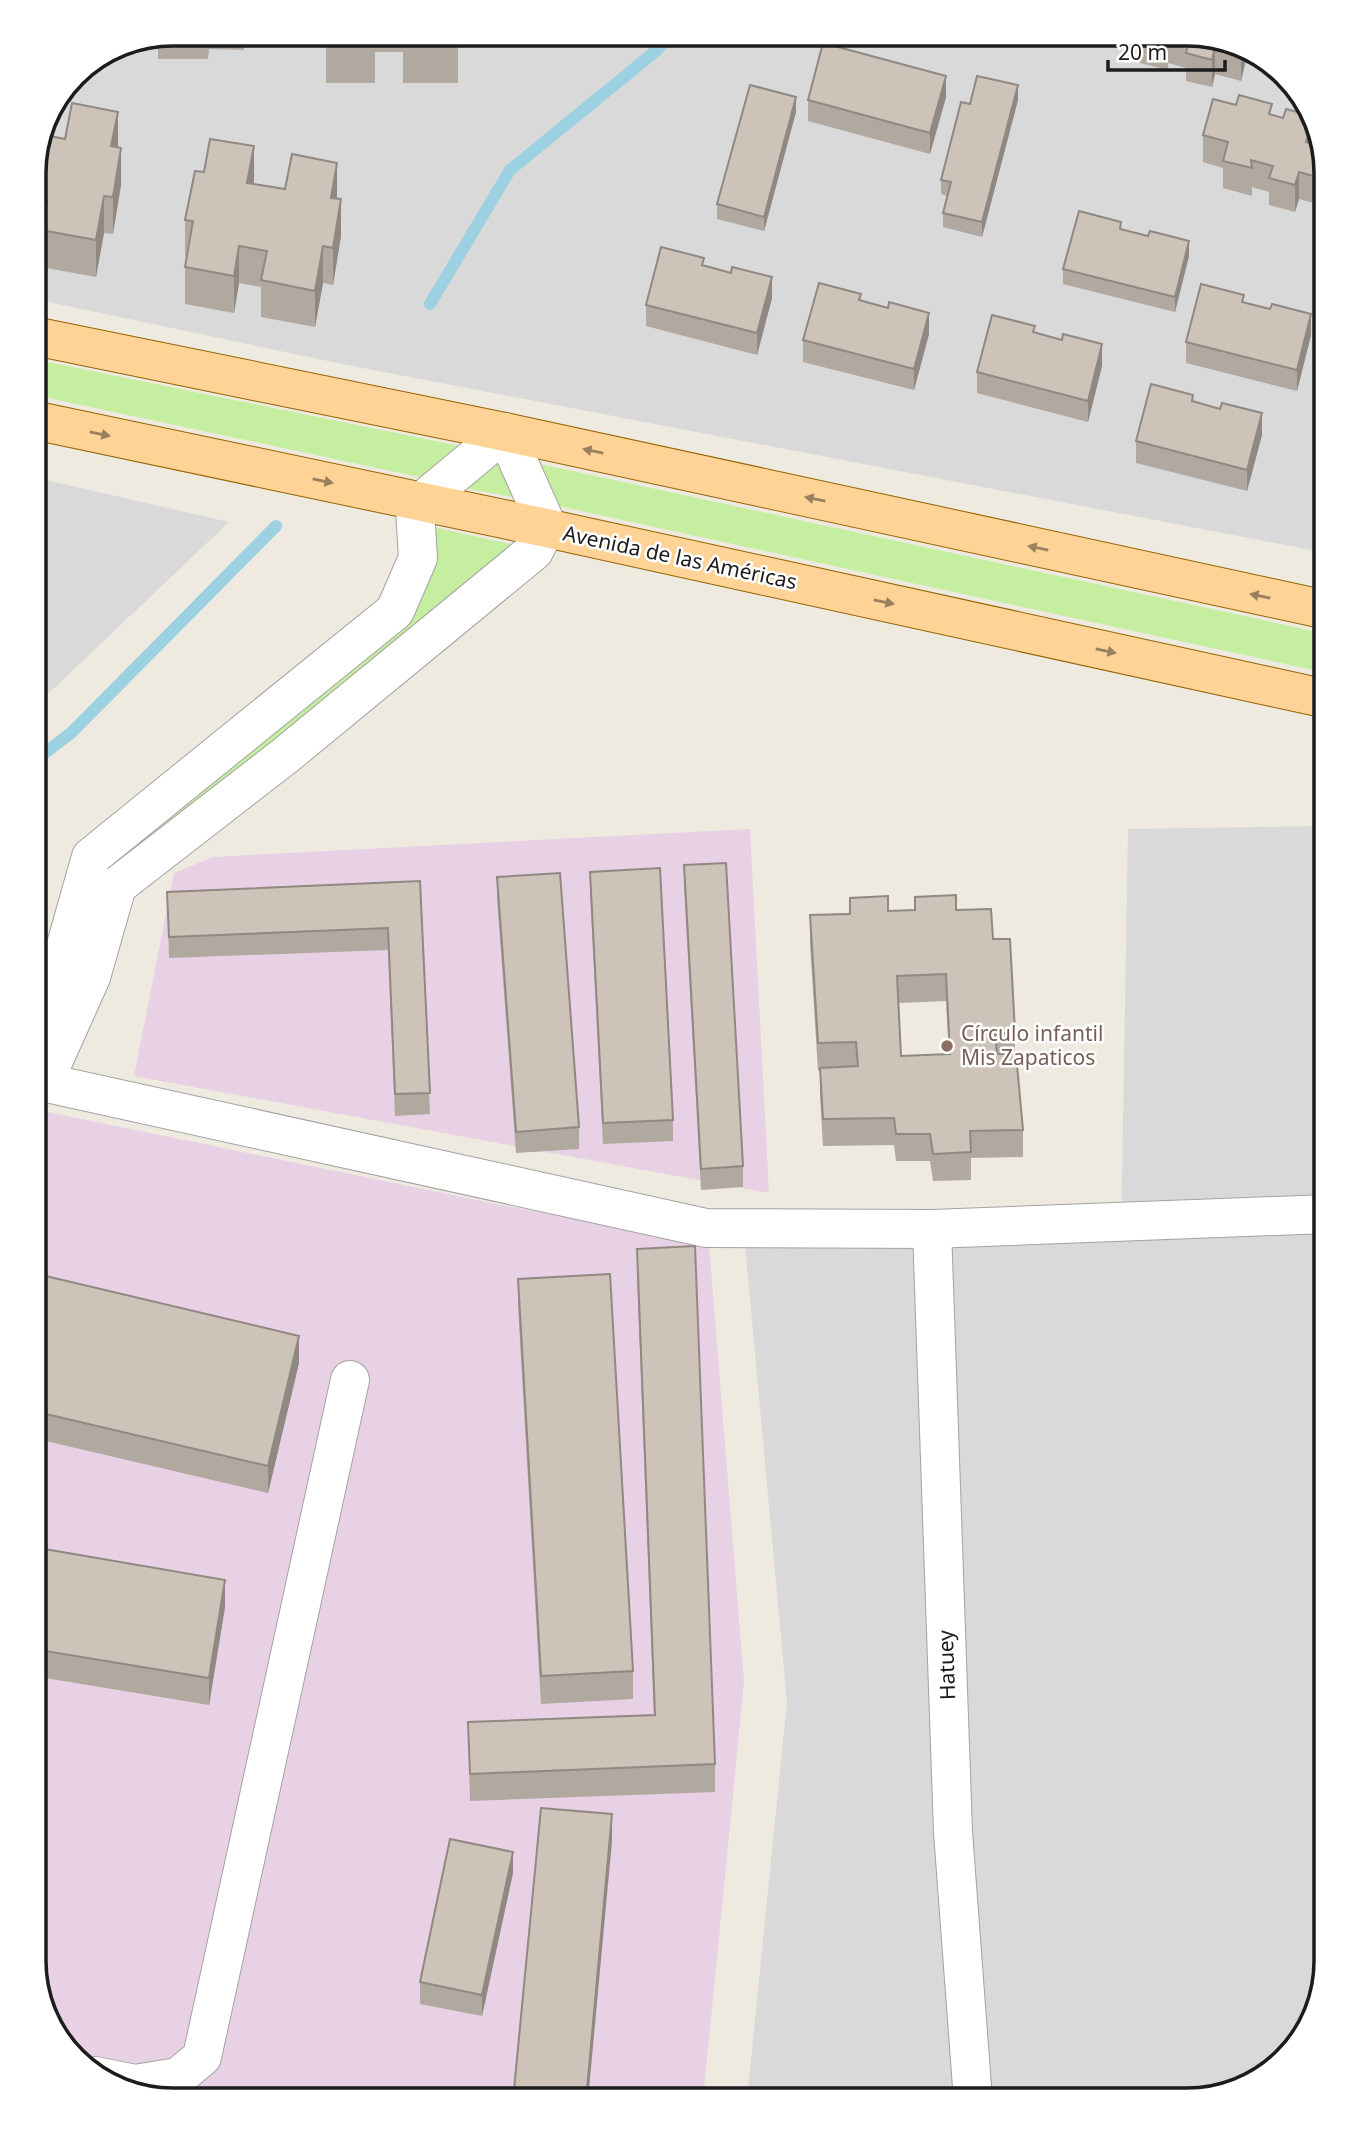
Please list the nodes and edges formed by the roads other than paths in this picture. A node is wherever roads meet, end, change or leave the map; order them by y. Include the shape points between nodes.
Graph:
1 (46, 339) edge
2 (46, 423) edge
3 (505, 432) junction
4 (421, 502) junction
5 (546, 528) junction
6 (1314, 607) edge
7 (1314, 696) edge
8 (46, 1033) edge
9 (46, 1067) edge
10 (46, 1083) edge
11 (1314, 1214) edge
12 (932, 1229) junction
13 (350, 1380) dead end
14 (140, 2083) edge
15 (971, 2088) edge

1 - 3 main road
2 -> 4 main road, Avenida de las Américas
3 - 4 street
3 - 5 street
6 -> 3 main road
4 - 5 main road, Avenida de las Américas
4 - 8 street via 415,510 418,558 395,611 91,857 51,998
5 -> 7 main road, Avenida de las Américas
5 - 9 street via 534,551 117,886 91,977
10 - 12 street via 706,1228
11 - 12 street
12 - 15 street, Hatuey via 953,1832
13 - 14 street via 202,2057 178,2077

